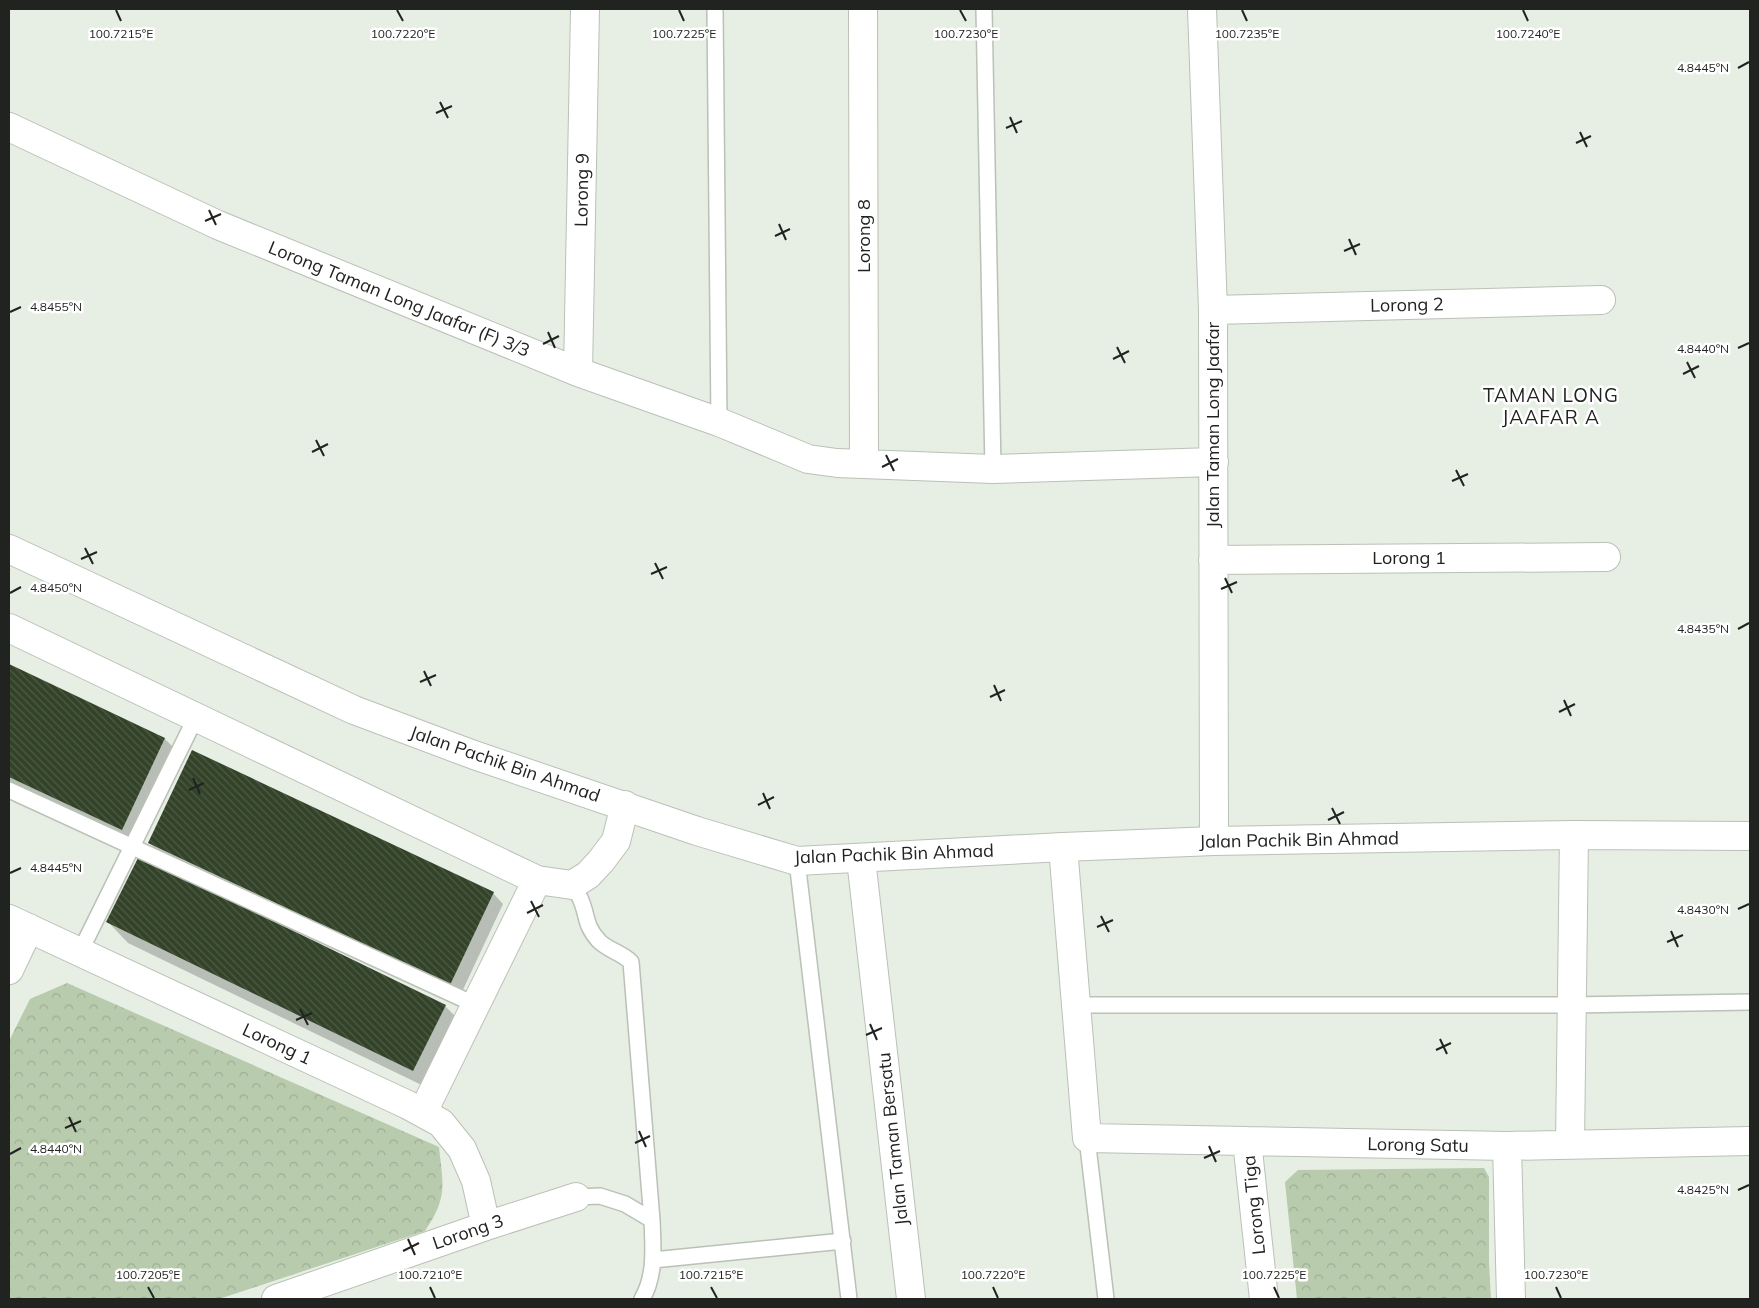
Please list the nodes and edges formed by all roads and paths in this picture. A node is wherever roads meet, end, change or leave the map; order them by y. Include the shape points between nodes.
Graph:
1 (585, 9) edge
2 (715, 9) edge
3 (863, 9) edge
4 (984, 9) edge
5 (1202, 9) edge
6 (9, 127) edge
7 (1601, 300) dead end
8 (1213, 310) junction
9 (578, 372) junction
10 (719, 422) junction
11 (1214, 462) junction
12 (864, 463) junction
13 (993, 468) junction
14 (9, 549) edge
15 (1606, 557) dead end
16 (1213, 560) junction
17 (9, 628) edge
18 (196, 717) junction
19 (9, 790) edge
20 (625, 805) junction
21 (1574, 835) junction
22 (1750, 836) edge
23 (1214, 841) junction
24 (131, 847) junction
25 (1063, 847) junction
26 (861, 859) junction
27 (797, 861) junction
28 (537, 880) junction
29 (572, 885) junction
30 (19, 924) edge
31 (80, 952) junction
32 (9, 970) edge
33 (1750, 1002) edge
34 (476, 1005) junction
35 (1077, 1005) junction
36 (1572, 1005) junction
37 (424, 1112) junction
38 (1087, 1138) junction
39 (1247, 1141) junction
40 (1750, 1141) edge
41 (1570, 1144) junction
42 (1507, 1146) junction
43 (576, 1197) joint
44 (652, 1220) junction
45 (486, 1226) junction
46 (843, 1241) junction
47 (653, 1260) junction
48 (276, 1299) edge
49 (642, 1299) edge
50 (849, 1299) edge
51 (911, 1299) edge
52 (1106, 1299) edge
53 (1264, 1299) edge
54 (1511, 1299) edge

1 - 9 street, Lorong 9
2 - 10 lane
3 - 12 street, Lorong 8
4 - 13 lane
5 - 8 street, Jalan Taman Long Jaafar
6 - 9 street, Lorong Taman Long Jaafar (F) 3/3 via 218,225
7 - 8 street, Lorong 2
8 - 11 street, Jalan Taman Long Jaafar
9 - 10 street, Lorong Taman Long Jaafar (F) 3/3
10 - 12 street, Lorong Taman Long Jaafar (F) 3/3 via 808,459
11 - 13 street, Lorong Taman Long Jaafar (F) 3/3
11 - 16 street, Jalan Taman Long Jaafar
12 - 13 street, Lorong Taman Long Jaafar (F) 3/3
14 - 20 street, Jalan Pachik Bin Ahmad via 354,710 474,756
15 - 16 street, Lorong 1
16 - 23 street, Jalan Taman Long Jaafar
17 - 18 street
18 - 24 lane
18 - 28 street
19 - 24 lane
20 - 27 street, Jalan Pachik Bin Ahmad
20 - 29 street via 616,841 588,876
21 - 22 street, Jalan Pachik Bin Ahmad
21 - 23 street, Jalan Pachik Bin Ahmad
21 - 36 street
23 - 25 street, Jalan Pachik Bin Ahmad
24 - 31 lane
24 - 34 lane
25 - 26 street, Jalan Pachik Bin Ahmad
25 - 35 street
26 - 27 street, Jalan Pachik Bin Ahmad
26 - 51 street, Jalan Taman Bersatu
27 - 46 lane
28 - 29 street
28 - 34 street
29 - 44 lane via 591,932 600,942 631,962
30 - 31 street, Lorong 1
30 - 32 street
31 - 37 street, Lorong 1
33 - 36 lane
34 - 37 street
35 - 36 lane
35 - 38 street
36 - 41 street
37 - 45 street, Lorong 1 via 441,1123 462,1148 476,1181
38 - 39 street, Lorong Satu
38 - 52 lane
39 - 42 street, Lorong Satu
39 - 53 street, Lorong Tiga
40 - 41 street, Lorong Satu
41 - 42 street, Lorong Satu
42 - 54 street
43 - 44 lane via 600,1196 625,1204
43 - 45 street, Lorong 3
44 - 47 lane
45 - 48 street, Lorong 3
46 - 47 lane
46 - 50 lane
47 - 49 lane

